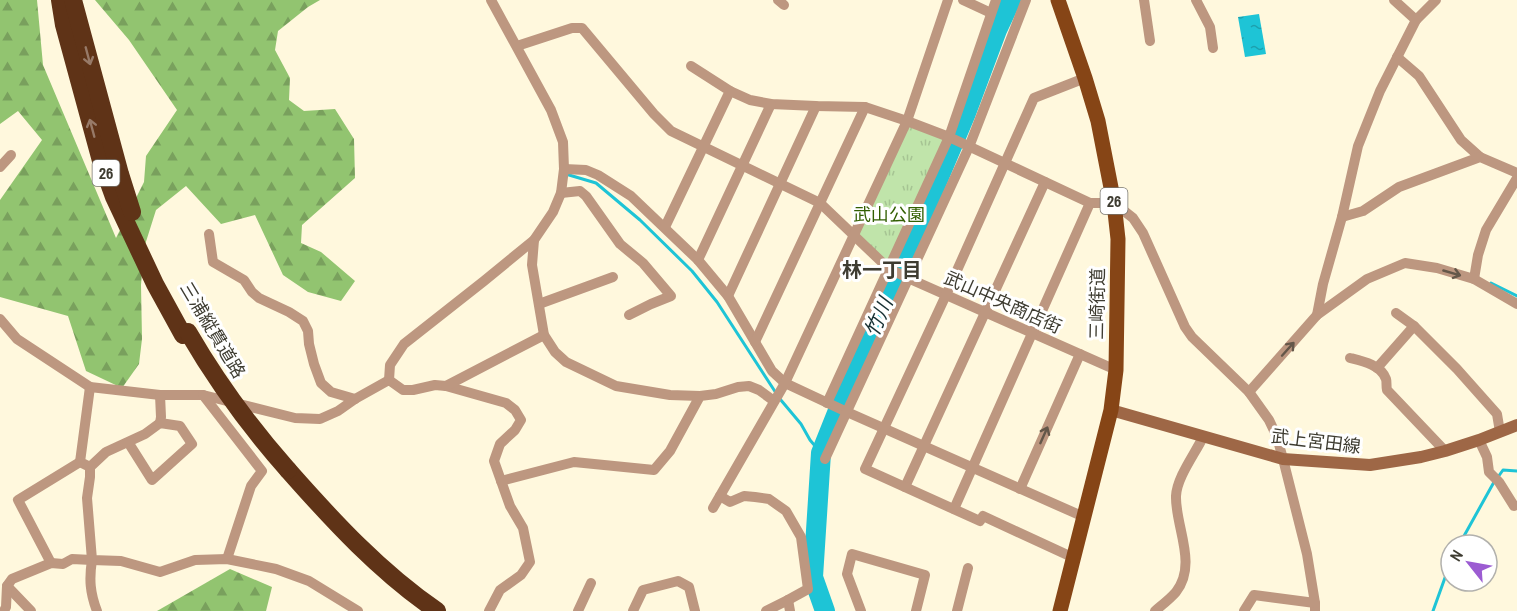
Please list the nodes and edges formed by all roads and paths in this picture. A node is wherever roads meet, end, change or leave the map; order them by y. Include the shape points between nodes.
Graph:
1 (60, 0) edge
2 (73, 0) edge
3 (491, 0) edge
4 (948, 0) edge
5 (963, 0) edge
6 (996, 0) edge
7 (1026, 0) edge
8 (1058, 0) edge
9 (1144, 0) edge
10 (1196, 0) edge
11 (1394, 0) edge
12 (1436, 0) edge
13 (991, 13) junction
14 (1416, 20) junction
15 (1150, 41) dead end
16 (517, 46) junction
17 (1213, 48) dead end
18 (1397, 57) junction
19 (691, 66) dead end
20 (1085, 78) junction
21 (730, 91) junction
22 (771, 104) junction
23 (816, 106) junction
24 (865, 107) junction
25 (907, 121) junction
26 (949, 137) junction
27 (704, 147) junction
28 (969, 147) junction
29 (11, 155) dead end
30 (1480, 158) junction
31 (1005, 164) junction
32 (742, 166) junction
33 (0, 167) edge
34 (564, 169) junction
35 (1517, 173) edge
36 (1517, 178) edge
37 (1045, 182) junction
38 (780, 184) junction
39 (561, 193) junction
40 (820, 202) junction
41 (1090, 203) junction
42 (1114, 204) junction
43 (1341, 217) junction
44 (665, 227) junction
45 (209, 234) dead end
46 (854, 236) junction
47 (534, 240) junction
48 (698, 260) junction
49 (888, 268) junction
50 (612, 277) dead end
51 (910, 279) junction
52 (1474, 279) junction
53 (946, 295) junction
54 (728, 296) junction
55 (539, 304) junction
56 (1517, 304) edge
57 (985, 312) junction
58 (1396, 313) dead end
59 (629, 315) dead end
60 (1317, 315) junction
61 (0, 319) edge
62 (1414, 326) junction
63 (1032, 333) junction
64 (185, 334) junction
65 (544, 335) junction
66 (755, 342) junction
67 (1080, 354) junction
68 (1350, 358) dead end
69 (1377, 368) junction
70 (1116, 370) junction
71 (389, 380) junction
72 (785, 383) junction
73 (446, 386) junction
74 (90, 387) junction
75 (1249, 392) junction
76 (159, 395) junction
77 (203, 396) junction
78 (700, 396) junction
79 (355, 399) junction
80 (774, 401) junction
81 (827, 403) junction
82 (1111, 410) junction
83 (847, 412) junction
84 (160, 423) junction
85 (1517, 425) edge
86 (883, 428) junction
87 (1500, 432) junction
88 (1203, 437) junction
89 (1479, 440) junction
90 (128, 442) junction
91 (924, 446) junction
92 (1445, 451) junction
93 (825, 459) dead end
94 (1283, 459) junction
95 (85, 464) junction
96 (972, 468) junction
97 (285, 472) junction
98 (501, 481) junction
99 (905, 487) junction
100 (1020, 489) junction
101 (720, 496) junction
102 (1514, 506) dead end
103 (713, 508) dead end
104 (954, 509) junction
105 (1084, 517) junction
106 (1074, 558) junction
107 (227, 559) junction
108 (92, 560) junction
109 (51, 563) junction
110 (968, 568) dead end
111 (591, 583) dead end
112 (7, 586) junction
113 (789, 606) edge
114 (1315, 607) edge
115 (4, 611) edge
116 (31, 611) edge
117 (97, 611) edge
118 (358, 611) edge
119 (425, 611) edge
120 (437, 611) edge
121 (489, 611) edge
122 (578, 611) edge
123 (633, 611) edge
124 (695, 611) edge
125 (766, 611) edge
126 (861, 611) edge
127 (916, 611) edge
128 (957, 611) edge
129 (1060, 611) edge
130 (1155, 611) edge
131 (1244, 611) edge

64 -> 1 highway, 三浦縦貫道路 / 26 via 155,284 114,197 101,161
2 -> 64 highway, 三浦縦貫道路 / 26 via 129,204 142,242
3 - 16 street
4 - 25 street
5 - 13 street
6 - 13 street
7 - 28 street
8 - 20 main road, 三崎街道 / 26
9 - 15 street
10 - 17 street via 1210,27
11 - 14 street
12 - 14 street
13 - 26 street
14 - 18 street
16 - 27 street via 582,28 671,131
16 - 34 street via 551,110 563,142
18 - 30 street via 1419,76 1461,140
18 - 43 street via 1358,146
19 - 21 street
20 - 31 street via 1034,98
20 - 42 main road, 三崎街道 / 26 via 1098,121
21 - 22 street
21 - 27 street
22 - 23 street
22 - 32 street
23 - 24 street
23 - 38 street
24 - 25 street
24 - 40 street
25 - 26 street
25 - 46 street
26 - 28 street
26 - 49 street
27 - 32 street
27 - 44 street
28 - 31 street
28 - 51 street
29 - 33 street
30 - 35 street
30 - 43 street via 1399,187 1363,211
31 - 37 street
31 - 53 street
32 - 38 street
32 - 48 street
34 - 39 street
34 - 44 street via 598,175 631,195
36 - 52 street via 1486,230
37 - 41 street
37 - 57 street
38 - 40 street
38 - 54 street
39 - 47 street
39 - 59 street via 580,191 586,196 620,244 643,263 671,296
40 - 46 street, 武山中央商店街
40 - 66 street
41 - 42 street
41 - 63 street
42 - 70 main road, 三崎街道 / 26 via 1118,238
42 - 75 street via 1133,218 1143,233 1192,337
43 - 60 street
44 - 48 street
45 - 79 street via 213,262 244,280 259,298 303,321 321,383 331,392
46 - 49 street, 武山中央商店街
46 - 72 street
47 - 55 street via 532,265
47 - 71 street via 404,344 390,365
48 - 54 street
49 - 51 street, 武山中央商店街
49 - 81 street
50 - 55 street
51 - 53 street, 武山中央商店街
51 - 83 street
52 - 56 street
60 -> 52 street via 1367,279 1405,263
53 - 57 street, 武山中央商店街
53 - 86 street
54 - 66 street
55 - 65 street
57 - 63 street, 武山中央商店街
57 - 91 street
58 - 62 street
75 -> 60 street
61 - 74 street via 17,339
62 - 69 street
62 - 87 street via 1497,414
63 - 67 street, 武山中央商店街
63 - 96 street
64 - 97 highway, 三浦縦貫道路 / 26 via 223,399 250,436
65 - 73 street
65 - 78 street via 566,362 616,386
66 - 72 street via 772,371
67 - 70 street, 武山中央商店街
100 -> 67 street
68 - 69 street
69 - 92 street via 1386,378 1387,390
70 - 82 main road, 三崎街道 / 26
71 - 73 street via 403,390
71 - 79 street
72 - 80 street
72 - 81 street
73 - 98 street via 506,403 521,420 500,444 494,461
74 - 76 street
74 - 95 street
75 - 94 street via 1269,420
76 - 77 street
76 - 84 street
77 - 79 street via 296,418 320,419
77 - 107 street via 262,471 251,486
78 - 80 street via 749,386
78 - 98 street via 670,451 654,470 574,462
80 - 101 street
81 - 83 street
82 - 88 main road, 武上宮田線
82 - 105 main road, 三崎街道 / 26
83 - 86 street
83 - 93 street
84 - 90 street
84 - 90 street via 180,426 192,444 152,480
85 - 87 main road, 武上宮田線
86 - 91 street
86 - 99 street via 865,469
87 - 89 main road, 武上宮田線
88 - 94 main road, 武上宮田線
88 - 130 street via 1178,482 1176,497 1186,560 1182,582
89 - 92 main road, 武上宮田線
89 - 102 street via 1489,472
90 - 95 street
91 - 96 street
91 - 99 street
92 - 94 main road, 武上宮田線 via 1370,465
94 - 114 street via 1307,554
95 - 108 street via 90,477 87,498
95 - 109 street via 18,500
96 - 100 street
96 - 104 street
97 - 119 highway, 三浦縦貫道路 / 26 via 308,503 360,557
97 - 120 highway, 三浦縦貫道路 / 26 via 388,573
98 - 121 street via 523,528 530,562 500,590
99 - 104 street
100 - 105 street
101 - 103 street
101 - 113 street via 730,502 744,496 769,499 786,511 801,537 808,589
104 - 106 street via 980,520 984,516
105 - 106 main road, 三崎街道 / 26
106 - 129 main road, 三崎街道 / 26
107 - 108 street via 195,560 160,572 121,561
107 - 118 street via 276,569 309,581
108 - 109 street
108 - 117 street via 89,579
109 - 112 street via 12,579
110 - 128 street
111 - 122 street
112 - 115 street
112 - 116 street
113 - 125 street
114 - 131 street via 1254,595
123 - 124 street via 644,590 678,581 689,587
126 - 127 street via 847,574 852,554 925,575

